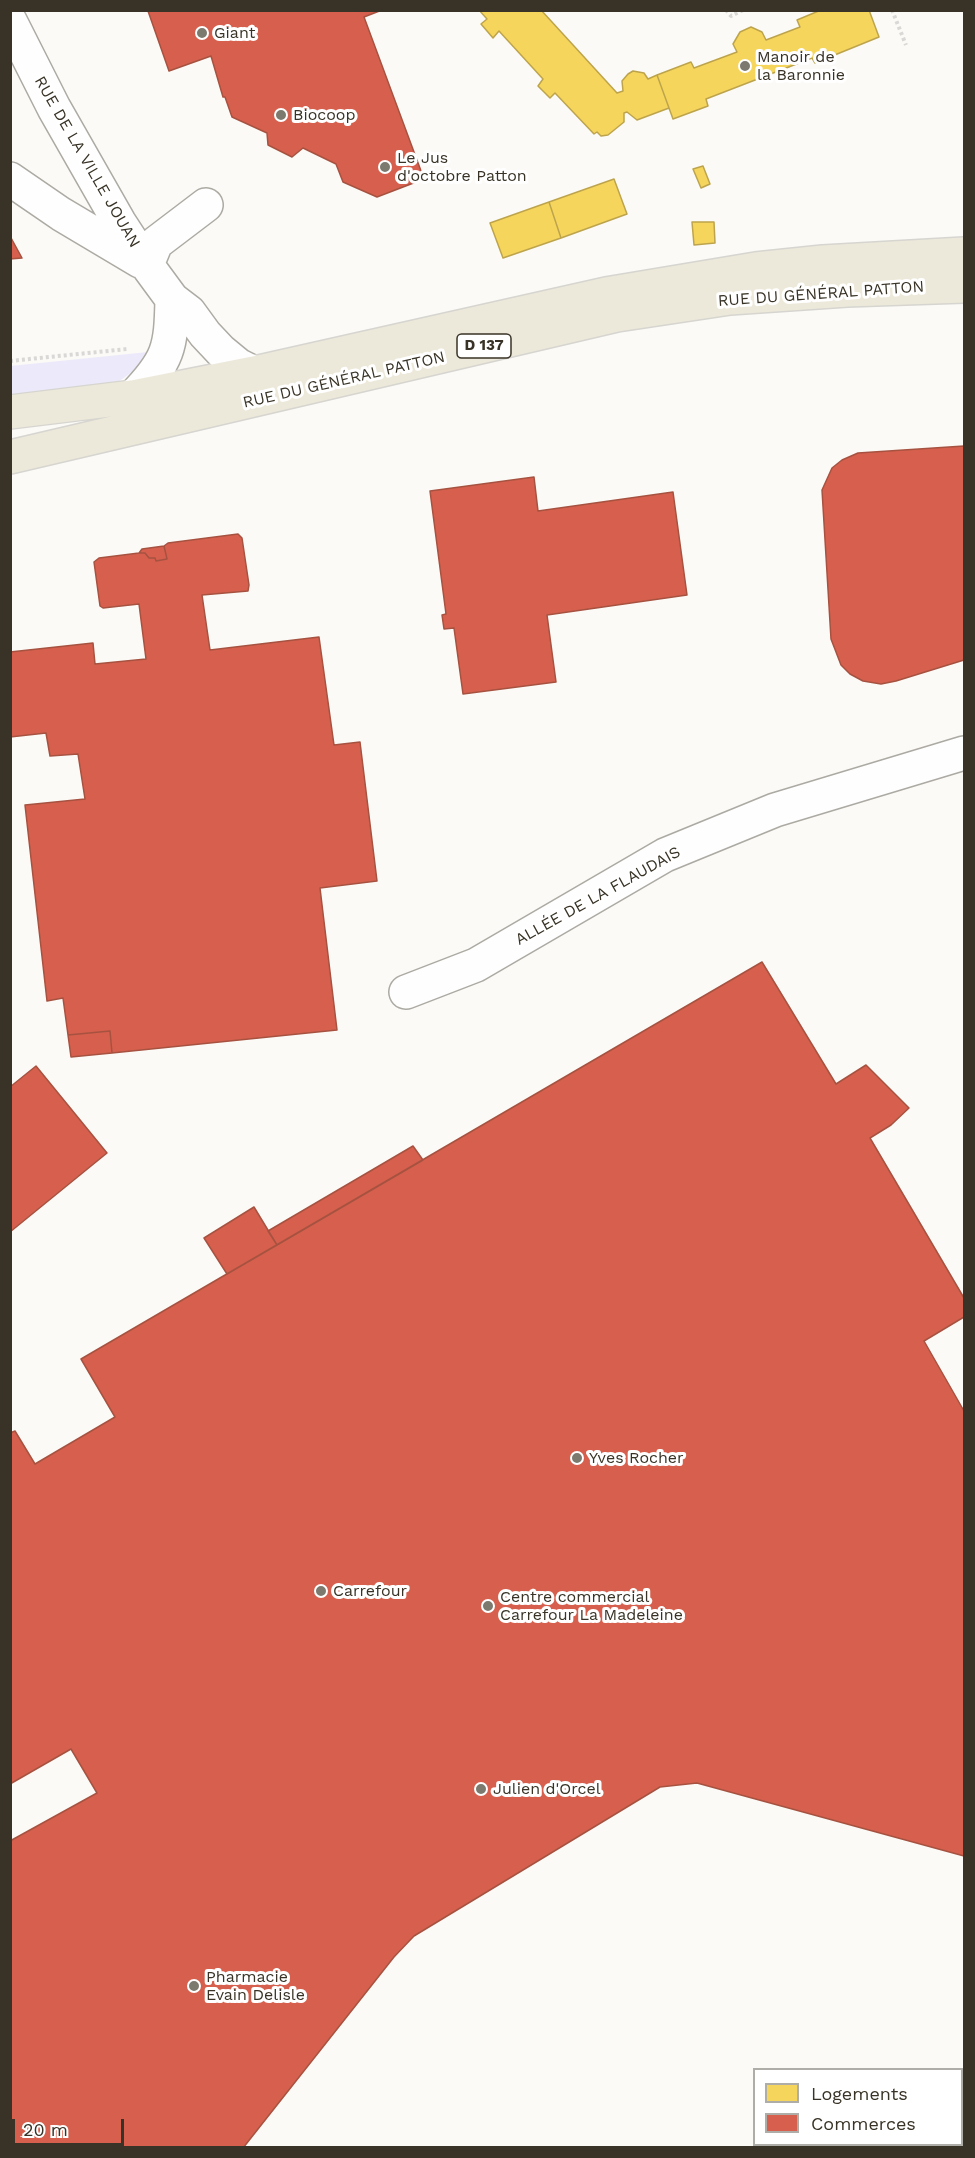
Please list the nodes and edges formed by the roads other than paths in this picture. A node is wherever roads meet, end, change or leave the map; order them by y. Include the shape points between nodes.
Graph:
1 (10, 21) edge
2 (10, 180) edge
3 (206, 205) dead end
4 (964, 254) edge
5 (147, 265) junction
6 (964, 286) edge
7 (172, 299) junction
8 (254, 373) junction
9 (133, 397) junction
10 (10, 412) edge
11 (10, 457) edge
12 (964, 753) edge
13 (406, 992) dead end

1 - 5 street, RUE DE LA VILLE JOUAN via 54,108
2 - 5 street
3 - 5 street via 156,243
4 - 8 main road, RUE DU GÉNÉRAL PATTON / D 137 via 756,269 606,294
5 - 7 street, RUE DE LA VILLE JOUAN
6 - 11 main road, RUE DU GÉNÉRAL PATTON / D 137 via 730,298 617,315
7 - 8 street, RUE DE LA VILLE JOUAN via 189,312 221,351
7 - 9 street via 169,346 149,381
8 - 9 main road, RUE DU GÉNÉRAL PATTON / D 137
9 - 10 main road, RUE DU GÉNÉRAL PATTON / D 137
12 - 13 street, ALLÉE DE LA FLAUDAIS via 775,810 665,855 476,965

